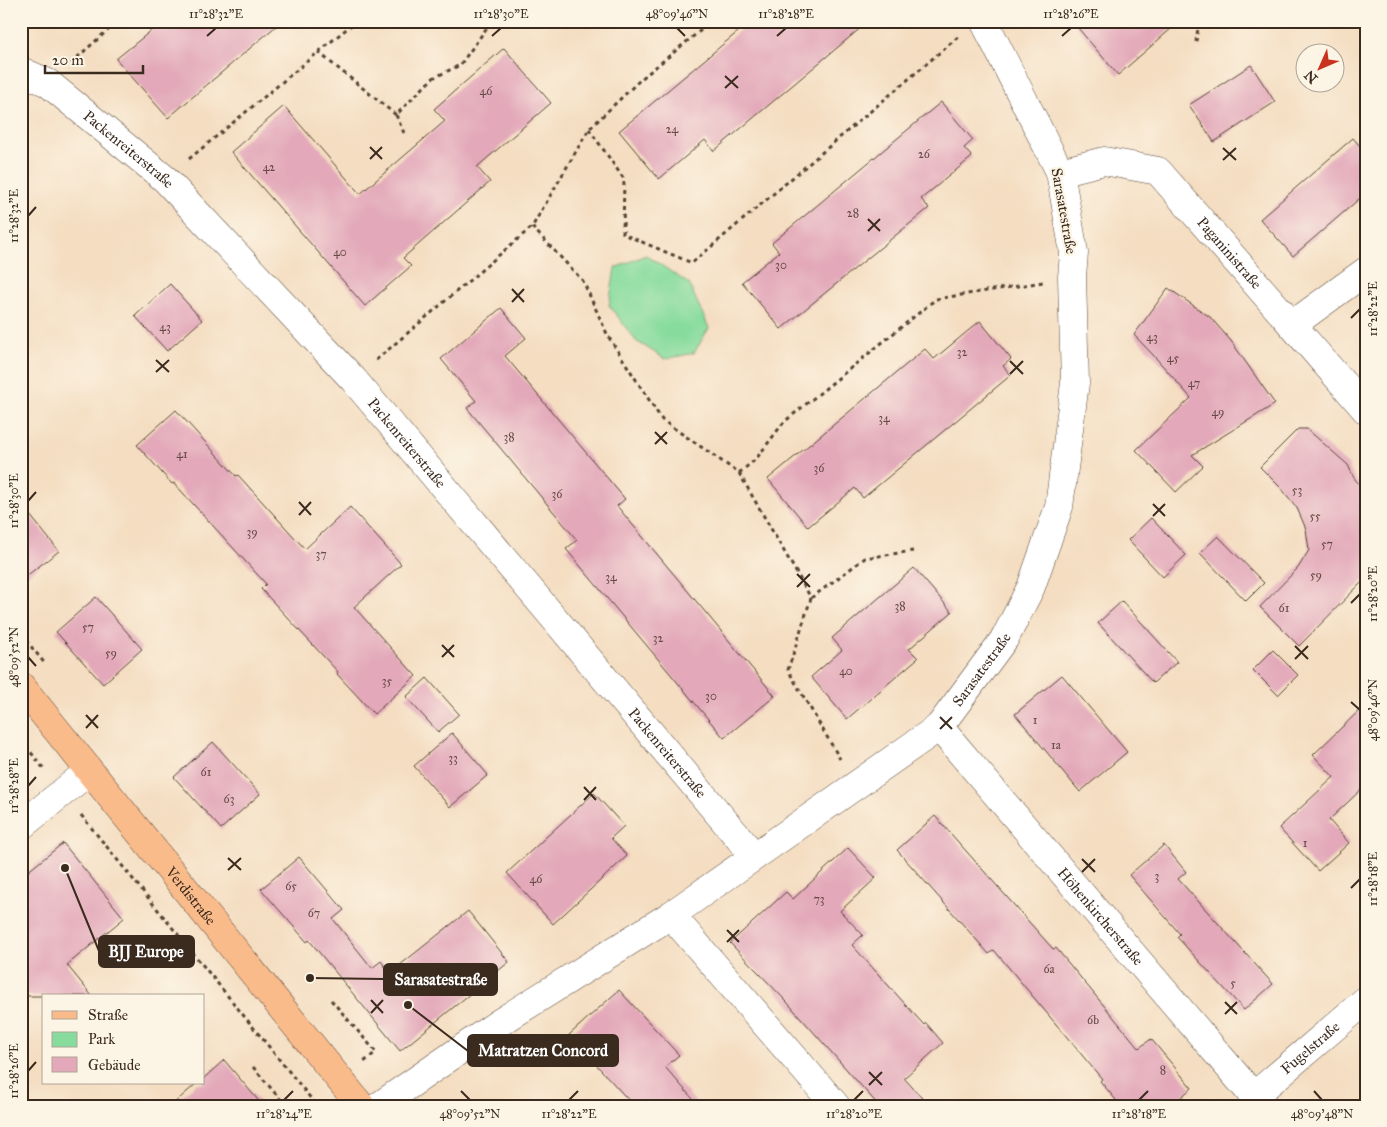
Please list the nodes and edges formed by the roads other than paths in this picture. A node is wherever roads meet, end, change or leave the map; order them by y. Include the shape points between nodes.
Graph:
1 (984, 21) edge
2 (21, 71) edge
3 (1060, 172) junction
4 (1366, 271) edge
5 (1292, 325) junction
6 (1366, 410) edge
7 (21, 686) edge
8 (939, 727) junction
9 (89, 771) junction
10 (21, 826) edge
11 (754, 856) junction
12 (672, 915) junction
13 (1366, 1000) edge
14 (1258, 1101) edge
15 (361, 1106) edge
16 (379, 1106) edge
17 (836, 1106) edge

1 - 3 street, Sarasatestraße
2 - 11 street, Packenreiterstraße via 48,83 165,179 353,379
3 - 5 street, Paganinistraße via 1104,161 1158,171
3 - 8 street, Sarasatestraße via 1074,253 1075,383 1059,507 1031,586 1005,638
4 - 5 street
5 - 6 street, Paganinistraße
7 - 9 main road, Verdistraße
8 - 11 street, Sarasatestraße
8 - 14 street, Höhenkircherstraße
9 - 10 street
9 - 15 main road, Verdistraße
11 - 12 street, Sarasatestraße
12 - 16 street, Sarasatestraße via 499,1023
12 - 17 street
13 - 14 street, Fugelstraße

